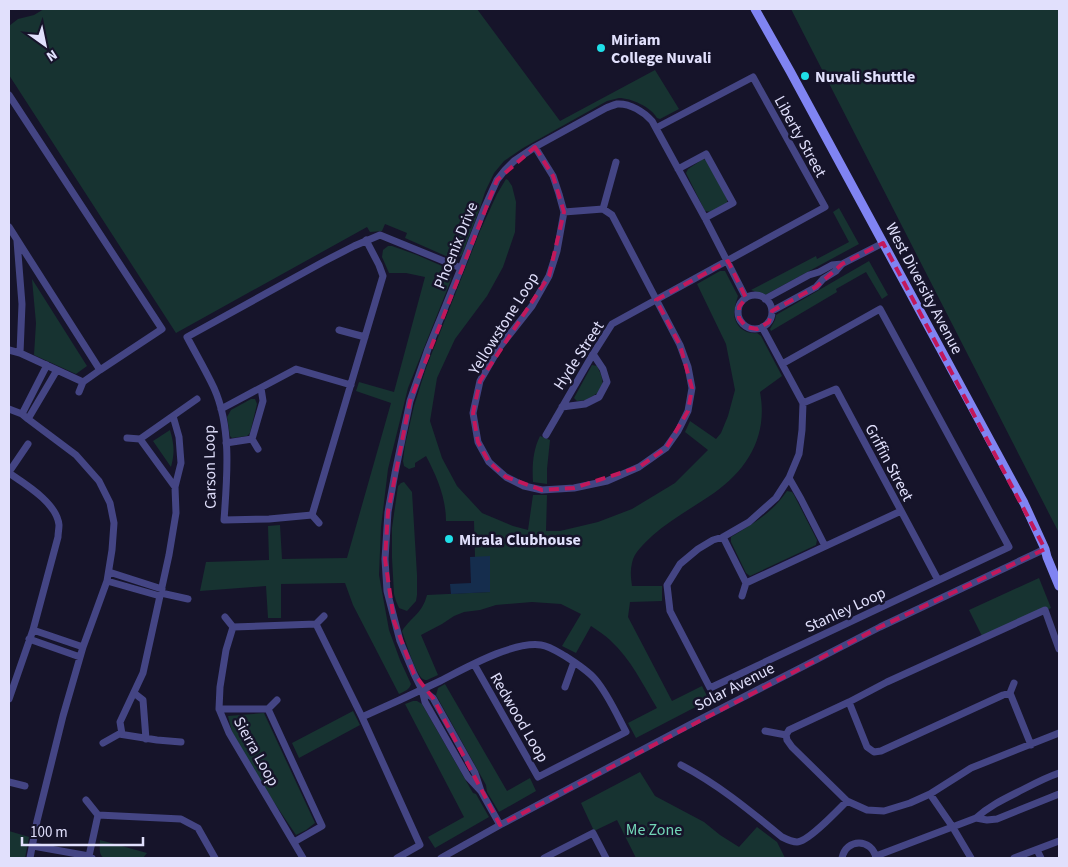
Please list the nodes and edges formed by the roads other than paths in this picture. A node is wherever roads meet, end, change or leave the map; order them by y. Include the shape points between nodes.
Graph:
1 (755, 9) edge
2 (9, 95) edge
3 (656, 128) junction
4 (535, 147) junction
5 (616, 162) dead end
6 (678, 169) junction
7 (603, 209) junction
8 (564, 212) junction
9 (705, 218) junction
10 (9, 227) edge
11 (17, 239) junction
12 (366, 240) junction
13 (883, 243) junction
14 (728, 261) junction
15 (842, 264) junction
16 (461, 268) junction
17 (746, 298) junction
18 (765, 299) junction
19 (656, 300) junction
20 (772, 311) junction
21 (762, 327) junction
22 (339, 330) dead end
23 (365, 337) junction
24 (9, 350) edge
25 (20, 353) junction
26 (593, 354) junction
27 (782, 364) junction
28 (47, 365) junction
29 (57, 370) junction
30 (100, 370) junction
31 (83, 382) junction
32 (351, 385) junction
33 (261, 388) junction
34 (79, 392) dead end
35 (197, 399) dead end
36 (803, 403) junction
37 (562, 407) junction
38 (9, 409) edge
39 (221, 409) junction
40 (25, 416) junction
41 (173, 416) junction
42 (546, 435) dead end
43 (127, 438) dead end
44 (140, 438) junction
45 (252, 439) junction
46 (226, 443) junction
47 (28, 444) dead end
48 (258, 449) dead end
49 (9, 472) edge
50 (789, 478) junction
51 (175, 487) junction
52 (900, 511) junction
53 (312, 515) junction
54 (318, 523) dead end
55 (723, 537) junction
56 (825, 546) junction
57 (1045, 549) junction
58 (109, 572) junction
59 (938, 580) junction
60 (107, 581) junction
61 (746, 583) junction
62 (1059, 586) edge
63 (161, 593) junction
64 (742, 596) dead end
65 (188, 598) dead end
66 (324, 616) dead end
67 (225, 617) dead end
68 (316, 624) junction
69 (233, 627) junction
70 (33, 630) junction
71 (29, 639) junction
72 (83, 647) junction
73 (1059, 649) edge
74 (80, 657) junction
75 (574, 662) junction
76 (474, 664) junction
77 (1014, 683) dead end
78 (565, 687) dead end
79 (422, 690) junction
80 (134, 693) junction
81 (1010, 693) junction
82 (9, 699) edge
83 (277, 700) dead end
84 (849, 702) junction
85 (219, 709) junction
86 (268, 709) junction
87 (362, 717) junction
88 (765, 731) dead end
89 (1059, 733) edge
90 (122, 734) junction
91 (786, 735) junction
92 (146, 738) junction
93 (181, 742) dead end
94 (103, 743) dead end
95 (1031, 745) junction
96 (681, 765) dead end
97 (1059, 773) edge
98 (9, 782) edge
99 (25, 786) dead end
100 (930, 794) junction
101 (1059, 794) edge
102 (86, 800) dead end
103 (847, 801) junction
104 (98, 815) junction
105 (976, 818) junction
106 (500, 825) junction
107 (952, 826) junction
108 (1059, 841) edge
109 (294, 842) junction
110 (32, 846) junction
111 (1037, 850) junction
112 (91, 857) edge
113 (876, 857) edge
114 (30, 858) edge
115 (215, 858) edge
116 (303, 858) edge
117 (397, 858) edge
118 (441, 858) edge
119 (544, 858) edge
120 (606, 858) edge
121 (842, 858) edge
122 (971, 858) edge
123 (1014, 858) edge
124 (1041, 858) edge

1 - 13 street, West Diversity Avenue
2 - 30 street via 162,329
3 - 4 street, Phoenix Drive via 640,110 617,104
3 - 6 street, Phoenix Drive
3 - 14 street, Liberty Street via 753,77 825,207
4 - 8 street, Yellowstone Loop via 553,176
4 - 16 street, Phoenix Drive via 514,161 497,180
5 - 7 street
6 - 9 street, Phoenix Drive
6 - 9 street via 706,154 733,203
7 - 8 street
7 - 19 street, Yellowstone Loop via 612,216
8 - 19 street, Yellowstone Loop via 549,276 480,380 473,413 478,442 489,462 506,477 524,486 542,490 574,488 607,480 639,467 666,448 688,411 692,388 680,345
9 - 14 street, Phoenix Drive
10 - 11 street
11 - 25 street via 22,304
11 - 30 street
12 - 16 street, Carson Loop via 380,235
12 - 23 street via 383,276
12 - 39 street, Carson Loop via 187,337
13 - 15 street
13 - 57 street, West Diversity Avenue via 1024,503
14 - 17 street, Phoenix Drive
14 - 19 street, Hyde Street
15 - 18 street via 809,275
15 - 20 street via 816,287
16 - 79 street, Phoenix Drive via 410,400 388,512 387,591 400,641
17 - 18 street via 756,296
17 - 21 street via 739,307 739,318 751,329
18 - 20 street
19 - 26 street, Hyde Street via 612,324
20 - 21 street via 769,322
21 - 27 street
22 - 23 street
23 - 32 street
24 - 25 street
25 - 28 street
26 - 37 street, Hyde Street
26 - 37 street via 607,382 599,398 585,404
27 - 36 street
27 - 59 street, Stanley Loop via 880,309 1009,547
28 - 29 street
28 - 40 street
29 - 31 street
29 - 40 street
30 - 31 street
31 - 34 street
32 - 33 street via 296,369
32 - 53 street
33 - 39 street
33 - 45 street via 263,400
35 - 41 street
36 - 50 street, Stanley Loop via 799,454
36 - 52 street, Griffin Street via 836,389
37 - 42 street, Hyde Street
38 - 40 street
39 - 46 street, Carson Loop
40 - 58 street via 76,456 99,481 110,504 114,523
41 - 44 street
41 - 51 street via 181,463
43 - 44 street
44 - 51 street
45 - 46 street
45 - 48 street
46 - 53 street, Carson Loop via 224,520
47 - 49 street
49 - 70 street via 34,490 56,513 59,525
50 - 55 street, Stanley Loop via 776,498 762,511
50 - 56 street
51 - 63 street via 176,513
52 - 56 street
52 - 59 street, Griffin Street
53 - 54 street
55 - 59 street, Stanley Loop via 698,549 680,564 667,585 670,611 710,688
55 - 61 street
56 - 61 street
57 - 62 street, West Diversity Avenue
57 - 106 street, Solar Avenue via 880,627
58 - 60 street
58 - 63 street
60 - 63 street
60 - 72 street
61 - 64 street
63 - 65 street
63 - 80 street via 143,673
66 - 68 street
67 - 69 street
68 - 69 street
68 - 87 street
69 - 85 street, Sierra Loop via 226,650
70 - 71 street
70 - 72 street
71 - 74 street
71 - 82 street
72 - 74 street
73 - 84 street via 1045,610
74 - 110 street
75 - 76 street, Redwood Loop via 542,645 503,651
75 - 76 street, Redwood Loop via 595,680 626,732 538,777
75 - 78 street
76 - 79 street, Redwood Loop
77 - 81 street
79 - 87 street, Redwood Loop
79 - 106 street, Phoenix Drive via 433,698
80 - 90 street via 120,722
80 - 92 street via 143,700
81 - 84 street via 874,752 867,747
81 - 95 street
83 - 86 street
84 - 91 street via 789,730
85 - 86 street
85 - 109 street, Sierra Loop via 229,733
86 - 109 street via 322,826
87 - 117 street via 420,845
88 - 91 street
89 - 95 street
90 - 92 street
90 - 94 street
91 - 103 street via 792,747
92 - 93 street
95 - 100 street via 971,768
96 - 103 street via 730,795 792,842 799,843 808,838
97 - 105 street via 994,804
98 - 99 street
100 - 103 street via 884,811 867,810
100 - 107 street
101 - 105 street via 998,819
102 - 104 street
104 - 112 street
104 - 115 street via 181,819 198,828
105 - 107 street
106 - 118 street, Solar Avenue
107 - 113 street
107 - 122 street
108 - 111 street
109 - 116 street, Sierra Loop
110 - 112 street
110 - 114 street
111 - 123 street
111 - 124 street
113 - 121 street via 866,844 855,843 846,849
119 - 120 street via 593,833

